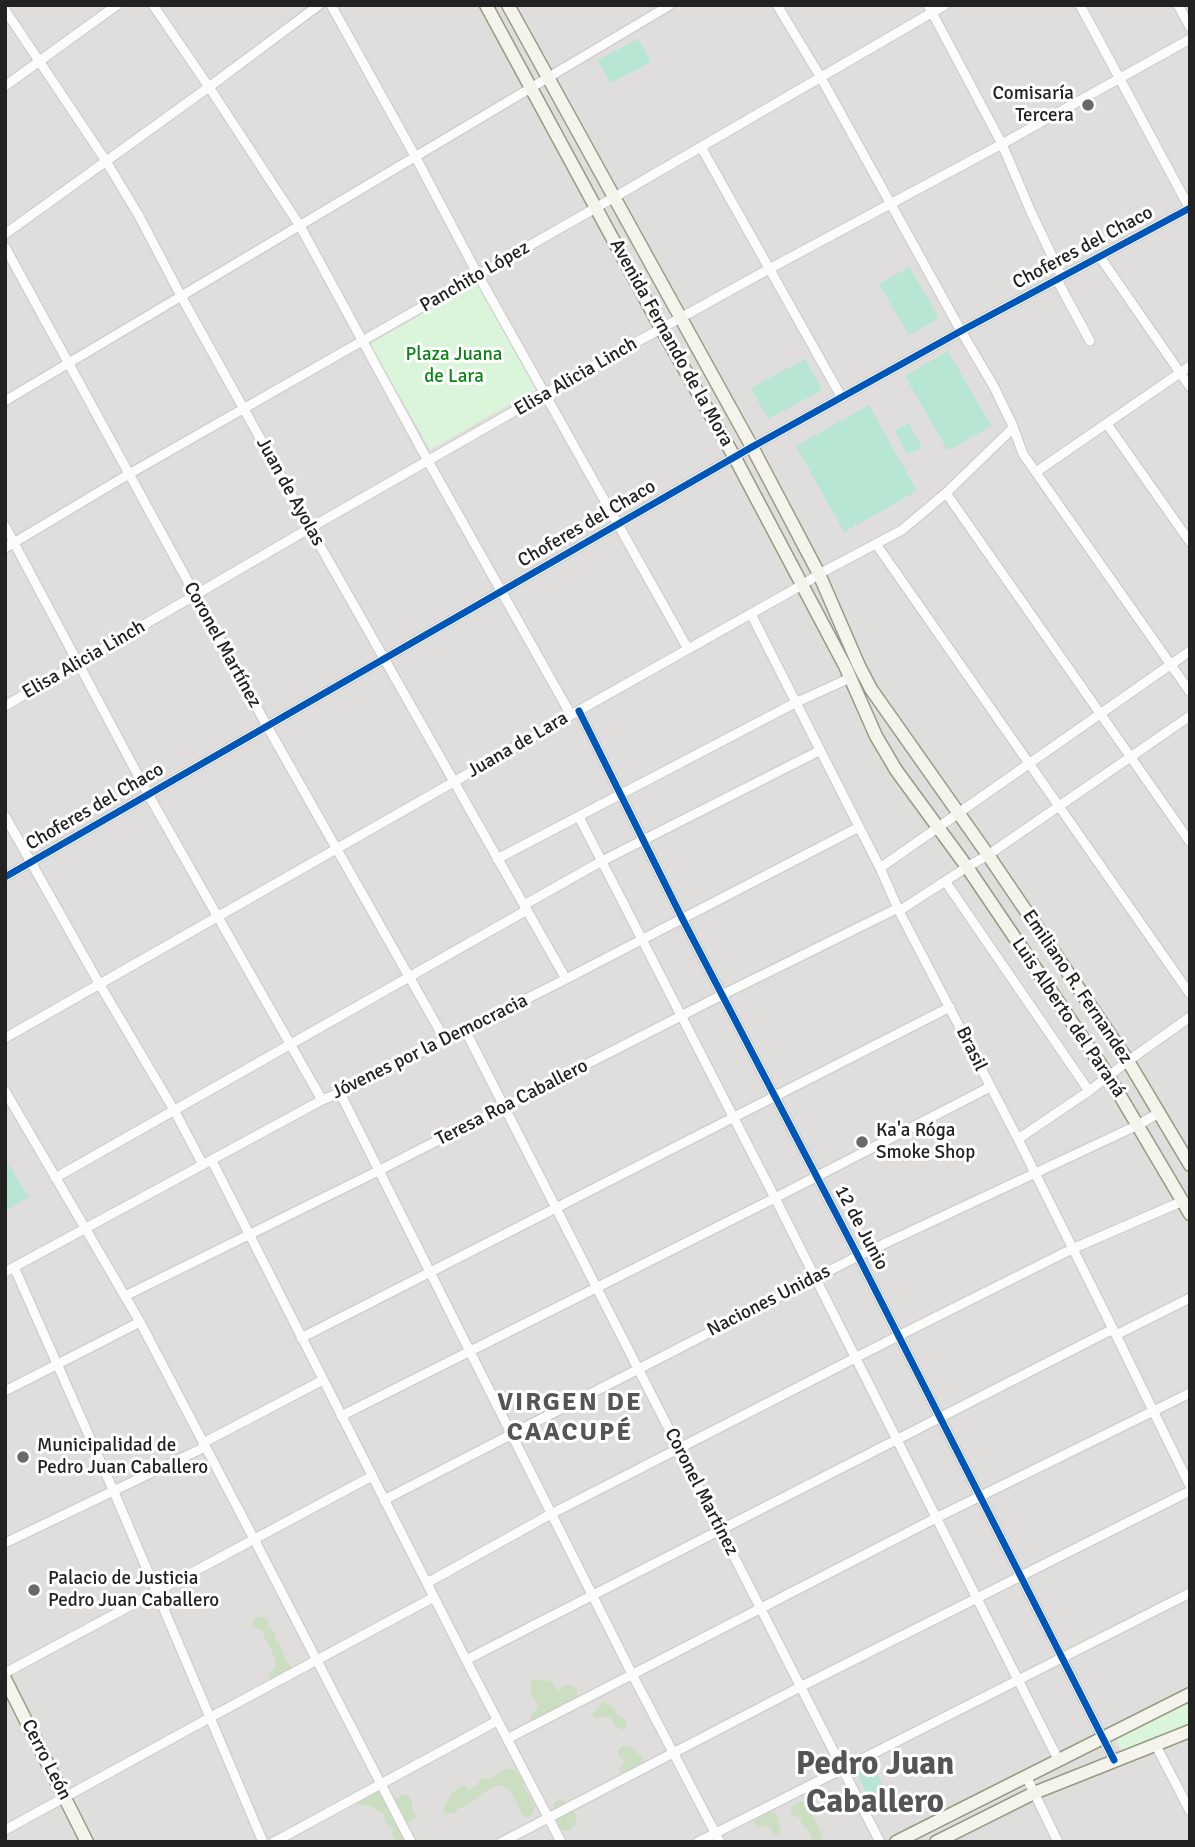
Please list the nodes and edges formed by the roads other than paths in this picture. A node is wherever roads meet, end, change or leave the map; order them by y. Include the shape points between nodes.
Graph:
1 (117, 5) edge
2 (153, 5) edge
3 (320, 5) edge
4 (331, 5) edge
5 (486, 5) edge
6 (508, 5) edge
7 (670, 5) edge
8 (777, 5) edge
9 (945, 5) edge
10 (1080, 5) edge
11 (1178, 5) edge
12 (930, 9) edge
13 (5, 10) edge
14 (652, 10) edge
15 (1190, 26) edge
16 (1190, 39) edge
17 (39, 61) junction
18 (820, 76) junction
19 (548, 78) junction
20 (1120, 79) junction
21 (5, 86) edge
22 (209, 87) junction
23 (531, 88) junction
24 (1002, 144) junction
25 (701, 147) junction
26 (415, 156) junction
27 (106, 161) junction
28 (613, 198) junction
29 (891, 204) junction
30 (596, 208) junction
31 (1190, 208) edge
32 (300, 226) junction
33 (6, 233) edge
34 (5, 247) edge
35 (1100, 257) junction
36 (769, 269) junction
37 (478, 275) junction
38 (1060, 279) junction
39 (181, 296) junction
40 (680, 317) junction
41 (661, 328) junction
42 (961, 331) junction
43 (362, 341) junction
44 (1090, 341) dead end
45 (69, 363) junction
46 (1190, 366) edge
47 (1180, 373) junction
48 (1190, 387) edge
49 (545, 393) junction
50 (842, 398) junction
51 (5, 401) edge
52 (244, 408) junction
53 (1107, 424) junction
54 (1013, 428) junction
55 (752, 447) junction
56 (735, 458) junction
57 (428, 461) junction
58 (1036, 472) junction
59 (129, 474) junction
60 (946, 494) junction
61 (617, 523) junction
62 (5, 526) edge
63 (310, 528) junction
64 (1190, 542) edge
65 (876, 544) junction
66 (10, 545) edge
67 (819, 574) junction
68 (803, 585) junction
69 (501, 592) junction
70 (195, 595) junction
71 (751, 614) junction
72 (688, 649) junction
73 (1190, 651) edge
74 (384, 660) junction
75 (78, 663) junction
76 (1170, 664) junction
77 (850, 678) junction
78 (1190, 692) edge
79 (795, 703) junction
80 (5, 706) edge
81 (575, 713) junction
82 (1100, 714) junction
83 (1190, 716) edge
84 (267, 726) junction
85 (819, 751) junction
86 (1131, 758) junction
87 (1030, 764) junction
88 (454, 782) junction
89 (148, 794) junction
90 (621, 795) junction
91 (1059, 806) junction
92 (958, 813) junction
93 (5, 816) edge
94 (579, 817) junction
95 (938, 826) junction
96 (859, 827) junction
97 (644, 840) junction
98 (1190, 842) edge
99 (335, 849) junction
100 (988, 855) junction
101 (496, 859) junction
102 (602, 861) junction
103 (30, 863) junction
104 (967, 867) junction
105 (880, 868) junction
106 (5, 877) edge
107 (945, 881) junction
108 (525, 907) junction
109 (899, 910) junction
110 (218, 916) junction
111 (682, 918) junction
112 (642, 939) junction
113 (408, 978) junction
114 (566, 979) junction
115 (100, 985) junction
116 (1190, 994) edge
117 (722, 995) junction
118 (950, 1007) junction
119 (681, 1017) junction
120 (1190, 1017) edge
121 (465, 1030) junction
122 (5, 1038) edge
123 (445, 1040) junction
124 (291, 1044) junction
125 (1128, 1061) junction
126 (1109, 1077) junction
127 (990, 1087) junction
128 (5, 1091) edge
129 (1089, 1091) junction
130 (340, 1093) junction
131 (774, 1097) junction
132 (322, 1100) junction
133 (505, 1107) junction
134 (174, 1110) junction
135 (1159, 1113) junction
136 (734, 1118) junction
137 (1138, 1125) junction
138 (1018, 1139) junction
139 (208, 1163) junction
140 (1190, 1165) edge
141 (379, 1171) junction
142 (1033, 1172) junction
143 (816, 1177) junction
144 (55, 1178) junction
145 (775, 1198) junction
146 (1182, 1201) junction
147 (556, 1209) junction
148 (1190, 1214) edge
149 (85, 1228) junction
150 (248, 1234) junction
151 (1072, 1248) junction
152 (858, 1256) junction
153 (9, 1270) edge
154 (428, 1272) junction
155 (815, 1278) junction
156 (597, 1287) junction
157 (125, 1296) junction
158 (1190, 1298) edge
159 (140, 1322) junction
160 (1115, 1332) junction
161 (898, 1336) junction
162 (301, 1338) junction
163 (469, 1351) junction
164 (855, 1358) junction
165 (58, 1364) junction
166 (639, 1368) junction
167 (323, 1380) junction
168 (5, 1391) edge
169 (1190, 1393) edge
170 (1154, 1411) junction
171 (341, 1416) junction
172 (939, 1417) junction
173 (512, 1435) junction
174 (897, 1439) junction
175 (204, 1445) junction
176 (679, 1449) junction
177 (372, 1476) junction
178 (1190, 1486) edge
179 (114, 1492) junction
180 (1190, 1492) edge
181 (979, 1497) junction
182 (384, 1500) junction
183 (551, 1514) junction
184 (936, 1518) junction
185 (720, 1530) junction
186 (254, 1539) junction
187 (5, 1543) edge
188 (1020, 1578) junction
189 (427, 1583) junction
190 (156, 1591) junction
191 (1190, 1593) edge
192 (592, 1595) junction
193 (434, 1597) junction
194 (978, 1599) junction
195 (760, 1609) junction
196 (1060, 1657) junction
197 (316, 1660) junction
198 (466, 1660) junction
199 (5, 1673) edge
200 (632, 1674) junction
201 (5, 1679) edge
202 (1017, 1679) junction
203 (800, 1687) junction
204 (1190, 1695) edge
205 (211, 1717) junction
206 (497, 1721) junction
207 (1190, 1731) edge
208 (1102, 1738) junction
209 (507, 1739) junction
210 (1155, 1744) junction
211 (674, 1753) junction
212 (1114, 1760) junction
213 (1059, 1761) junction
214 (842, 1768) junction
215 (1026, 1776) junction
216 (381, 1784) junction
217 (1034, 1793) junction
218 (65, 1797) junction
219 (1190, 1811) edge
220 (548, 1818) junction
221 (5, 1830) edge
222 (718, 1837) edge
223 (898, 1841) edge
224 (87, 1842) edge
225 (263, 1842) edge
226 (274, 1842) edge
227 (411, 1842) edge
228 (502, 1842) edge
229 (561, 1842) edge
230 (698, 1842) edge
231 (880, 1842) edge
232 (936, 1842) edge
233 (1058, 1842) edge

1 - 17 street
2 - 22 street, 12 de Junio
3 - 22 street
4 - 26 street
5 - 23 main road, Avenida Fernando de la Mora
6 - 19 main road, Avenida Fernando de la Mora
7 - 14 street
8 - 18 street
9 - 12 street, Panchito López
10 - 20 street
11 - 15 street
12 - 18 street, Panchito López
12 - 24 street
13 - 17 street, Juan de Ayolas
14 - 19 street
16 - 20 street, Elisa Alicia Linch
17 - 21 street
17 - 27 street, Juan de Ayolas
18 - 25 street, Panchito López
18 - 29 street
19 - 23 street
19 - 28 main road, Avenida Fernando de la Mora
20 - 24 street, Elisa Alicia Linch
20 - 31 street
22 - 27 street
22 - 32 street, 12 de Junio
23 - 26 street
23 - 30 main road, Avenida Fernando de la Mora
24 - 29 street, Elisa Alicia Linch
24 - 38 street
25 - 28 street, Panchito López
25 - 36 street
26 - 32 street
26 - 37 street
27 - 33 street
27 - 39 street, Juan de Ayolas
28 - 30 street, Panchito López
28 - 40 main road, Avenida Fernando de la Mora
29 - 36 street, Elisa Alicia Linch
29 - 42 street
30 - 37 street, Panchito López
30 - 41 main road, Avenida Fernando de la Mora
31 - 35 street, Choferes del Chaco
32 - 39 street
32 - 43 street, 12 de Junio
34 - 45 street, Coronel Martínez
35 - 38 street, Choferes del Chaco
35 - 47 street
36 - 40 street, Elisa Alicia Linch
36 - 50 street
37 - 43 street, Panchito López
37 - 49 street
38 - 42 street, Choferes del Chaco
38 - 44 street
39 - 45 street
39 - 52 street, Juan de Ayolas
40 - 41 street, Elisa Alicia Linch
40 - 55 main road, Avenida Fernando de la Mora
41 - 49 street, Elisa Alicia Linch
41 - 56 main road, Avenida Fernando de la Mora
42 - 50 street, Choferes del Chaco
42 - 54 street
43 - 52 street, Panchito López
43 - 57 street, 12 de Junio
45 - 51 street
45 - 59 street, Coronel Martínez
46 - 47 street
47 - 48 street
47 - 53 street
49 - 57 street, Elisa Alicia Linch
49 - 61 street
50 - 55 street, Choferes del Chaco
52 - 59 street, Panchito López
52 - 63 street, Juan de Ayolas
53 - 58 street
53 - 64 street
54 - 58 street
54 - 60 street, Juana de Lara
55 - 56 street, Choferes del Chaco
55 - 67 main road, Avenida Fernando de la Mora
56 - 61 street, Choferes del Chaco
56 - 68 main road, Avenida Fernando de la Mora
57 - 63 street, Elisa Alicia Linch
57 - 69 street, 12 de Junio
58 - 76 street
59 - 66 street, Panchito López
59 - 70 street, Coronel Martínez
60 - 65 street, Juana de Lara
60 - 82 street
61 - 69 street, Choferes del Chaco
61 - 72 street
62 - 66 street
63 - 70 street, Elisa Alicia Linch
63 - 74 street, Juan de Ayolas
65 - 67 street, Juana de Lara
65 - 87 street
66 - 75 street
67 - 68 street, Juana de Lara
67 - 92 main road, Avenida Fernando de la Mora via 871,689
68 - 71 street, Juana de Lara
68 - 77 main road, Avenida Fernando de la Mora
69 - 74 street, Choferes del Chaco
69 - 81 street, 12 de Junio
70 - 75 street, Elisa Alicia Linch
70 - 84 street, Coronel Martínez
71 - 72 street, Juana de Lara
71 - 79 street, Brasil
72 - 81 street, Juana de Lara
73 - 76 street
74 - 84 street, Choferes del Chaco
74 - 88 street, Juan de Ayolas
75 - 80 street, Elisa Alicia Linch
75 - 89 street
76 - 78 street
76 - 82 street
77 - 79 street
77 - 95 main road, Avenida Fernando de la Mora via 896,770
79 - 85 street, Brasil
79 - 90 street
81 - 88 street, Juana de Lara
81 - 90 street, 12 de Junio
82 - 86 street
82 - 87 street
83 - 86 street, Teresa Roa Caballero
84 - 89 street, Choferes del Chaco
84 - 99 street, Coronel Martínez
85 - 96 street, Brasil
85 - 97 street
86 - 91 street, Teresa Roa Caballero
86 - 98 street
87 - 91 street
87 - 92 street
88 - 99 street, Juana de Lara
88 - 101 street, Juan de Ayolas
89 - 103 street, Choferes del Chaco
89 - 110 street
90 - 94 street
90 - 97 street, 12 de Junio
91 - 100 street, Teresa Roa Caballero
91 - 116 street
92 - 95 street
92 - 100 main road, Emiliano R. Fernandez
93 - 103 street
94 - 101 street
94 - 102 street
95 - 104 main road, Luis Alberto del Paraná
95 - 105 street
96 - 105 street, Brasil
96 - 111 street, Jóvenes por la Democracia
97 - 102 street
97 - 111 street, 12 de Junio
99 - 110 street, Juana de Lara
99 - 113 street, Coronel Martínez
100 - 104 street, Teresa Roa Caballero
100 - 125 main road, Emiliano R. Fernandez
101 - 108 street, Juan de Ayolas
102 - 108 street
102 - 112 street
103 - 106 street, Choferes del Chaco
103 - 115 street
104 - 107 street, Teresa Roa Caballero
104 - 126 main road, Luis Alberto del Paraná
105 - 109 street, Brasil
107 - 109 street, Teresa Roa Caballero
107 - 129 street
108 - 113 street
108 - 114 street, Juan de Ayolas
109 - 117 street, Teresa Roa Caballero
109 - 118 street, Brasil
110 - 115 street, Juana de Lara
110 - 124 street
111 - 112 street, Jóvenes por la Democracia
111 - 117 street, 12 de Junio
112 - 114 street, Jóvenes por la Democracia
112 - 119 street
113 - 123 street, Coronel Martínez
113 - 124 street
114 - 121 street, Jóvenes por la Democracia
115 - 122 street, Juana de Lara
115 - 134 street
117 - 119 street, Teresa Roa Caballero
117 - 131 street, 12 de Junio
118 - 127 street, Brasil
118 - 131 street
119 - 133 street, Teresa Roa Caballero
119 - 136 street
120 - 125 street
121 - 123 street, Jóvenes por la Democracia
121 - 133 street, Coronel Martínez
123 - 130 street, Jóvenes por la Democracia
124 - 132 street
124 - 134 street
125 - 126 street
125 - 135 main road, Emiliano R. Fernandez
126 - 129 street
126 - 137 main road, Luis Alberto del Paraná
127 - 138 street, Brasil
127 - 143 street
128 - 144 street
129 - 138 street
130 - 132 street, Jóvenes por la Democracia
130 - 141 street
131 - 136 street
131 - 143 street, 12 de Junio
132 - 139 street, Jóvenes por la Democracia
133 - 141 street, Teresa Roa Caballero
133 - 147 street, Coronel Martínez
134 - 139 street
134 - 144 street
135 - 137 street, Naciones Unidas
135 - 140 main road, Emiliano R. Fernandez
136 - 145 street
136 - 147 street
137 - 142 street, Naciones Unidas
137 - 146 main road, Luis Alberto del Paraná
138 - 142 street, Brasil
139 - 149 street, Jóvenes por la Democracia
139 - 150 street
141 - 150 street, Teresa Roa Caballero
141 - 154 street
142 - 151 street, Brasil
142 - 152 street, Naciones Unidas
143 - 145 street
143 - 152 street, 12 de Junio
144 - 149 street
145 - 155 street
145 - 156 street
146 - 148 main road, Luis Alberto del Paraná
146 - 151 street
147 - 154 street
147 - 156 street, Coronel Martínez
149 - 153 street, Jóvenes por la Democracia
149 - 157 street
150 - 157 street, Teresa Roa Caballero
150 - 162 street
151 - 160 street, Brasil
151 - 161 street
152 - 155 street, Naciones Unidas
152 - 161 street, 12 de Junio
153 - 165 street
154 - 162 street
154 - 163 street
155 - 164 street
155 - 166 street, Naciones Unidas
156 - 163 street
156 - 166 street, Coronel Martínez
157 - 159 street
158 - 160 street
159 - 165 street
159 - 175 street
160 - 170 street, Brasil
160 - 172 street
161 - 164 street
161 - 172 street, 12 de Junio
162 - 167 street
163 - 171 street
163 - 173 street
164 - 174 street
164 - 176 street
165 - 168 street
165 - 179 street
166 - 173 street, Naciones Unidas
166 - 176 street, Coronel Martínez
167 - 171 street
167 - 175 street
169 - 170 street
170 - 178 street, Brasil
170 - 181 street
171 - 177 street
172 - 174 street
172 - 181 street, 12 de Junio
173 - 182 street, Naciones Unidas
173 - 183 street
174 - 184 street
174 - 185 street
175 - 179 street
175 - 186 street
176 - 183 street
176 - 185 street, Coronel Martínez
177 - 182 street
177 - 186 street
179 - 187 street
179 - 190 street
180 - 188 street
181 - 184 street
181 - 188 street, 12 de Junio
182 - 189 street
183 - 189 street
183 - 192 street
184 - 194 street
184 - 195 street
185 - 192 street
185 - 195 street, Coronel Martínez
186 - 190 street
186 - 197 street
188 - 194 street
188 - 196 street, 12 de Junio
189 - 193 street
190 - 199 street
190 - 205 street
191 - 196 street
192 - 198 street
192 - 200 street
193 - 197 street
193 - 198 street
194 - 202 street
194 - 203 street
195 - 200 street
195 - 203 street, Coronel Martínez
196 - 202 street
196 - 208 street, 12 de Junio
197 - 205 street
197 - 216 street
198 - 206 street
200 - 209 street
200 - 211 street
201 - 218 main road, Cerro León
202 - 213 street
202 - 214 street
203 - 211 street
203 - 214 street, Coronel Martínez
204 - 208 main road
205 - 218 street
205 - 225 street
206 - 209 street
206 - 216 street
207 - 210 main road
208 - 212 street, 12 de Junio
208 - 213 main road
209 - 220 street
210 - 212 main road
210 - 219 street
211 - 220 street
211 - 222 street
212 - 217 main road
213 - 215 main road
214 - 222 street
214 - 231 street, Coronel Martínez
215 - 217 street
215 - 223 main road
216 - 226 street
216 - 227 street
217 - 232 main road
217 - 233 street
218 - 221 street
218 - 224 main road, Cerro León
220 - 228 street
220 - 229 street
222 - 230 street

